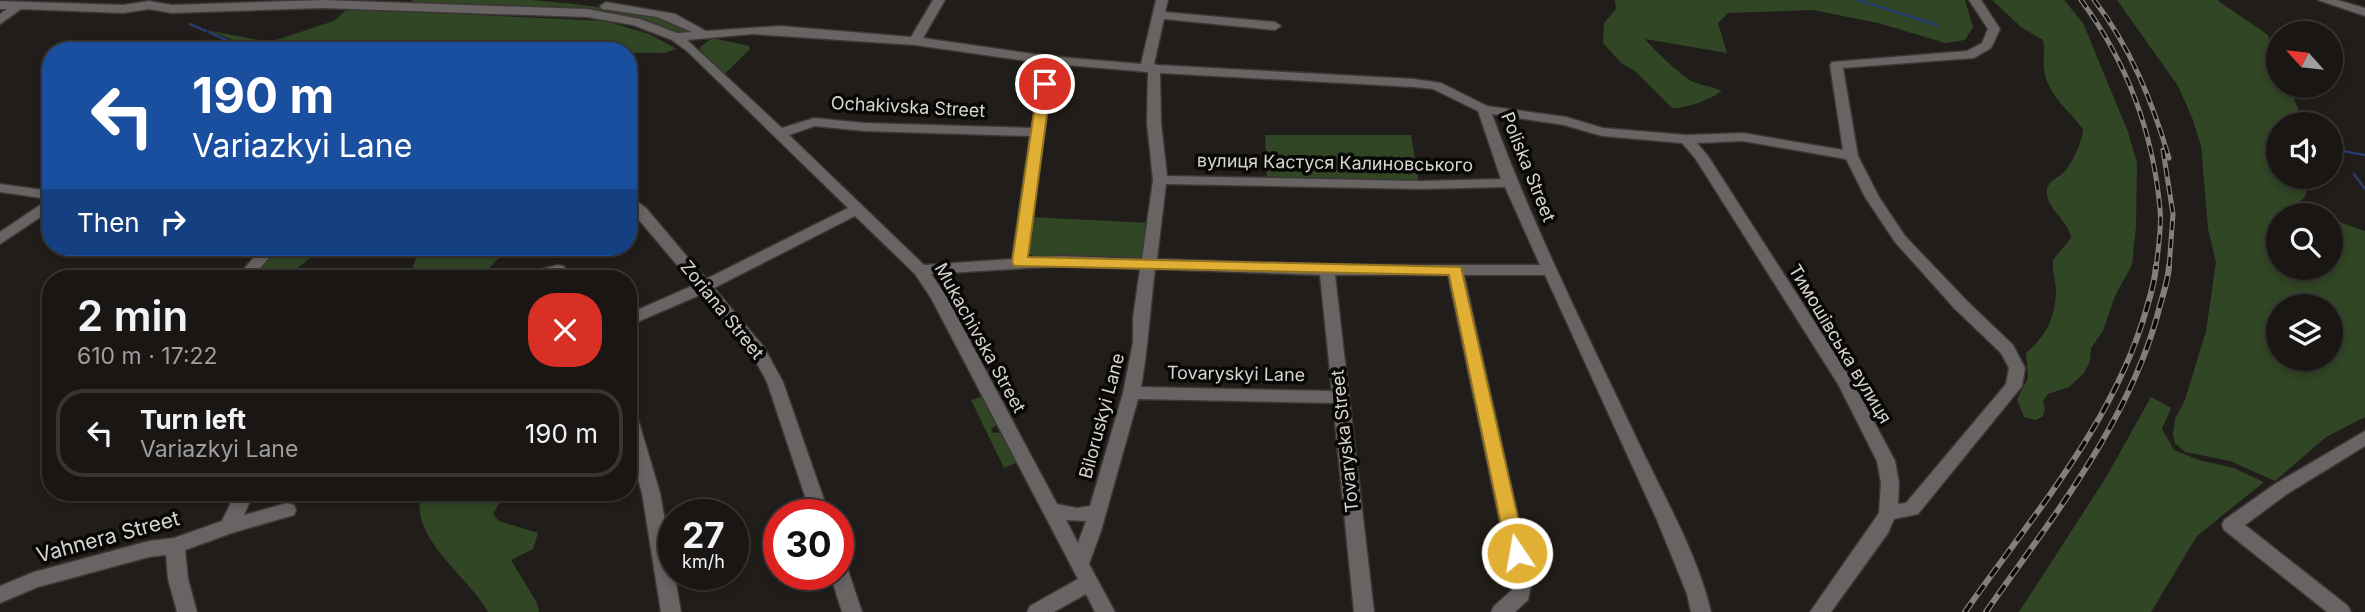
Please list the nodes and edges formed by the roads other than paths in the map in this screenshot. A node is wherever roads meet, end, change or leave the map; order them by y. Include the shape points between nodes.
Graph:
1 (548, 0) edge
2 (939, 0) edge
3 (1162, 0) edge
4 (1975, 0) edge
5 (2324, 0) edge
6 (147, 2) edge
7 (0, 5) edge
8 (18, 6) junction
9 (2365, 12) edge
10 (1158, 15) junction
11 (0, 20) edge
12 (1275, 26) dead end
13 (780, 30) joint
14 (704, 35) junction
15 (676, 37) junction
16 (915, 41) junction
17 (1048, 60) junction
18 (1150, 67) junction
19 (1484, 109) junction
20 (1038, 132) junction
21 (778, 134) junction
22 (1686, 139) junction
23 (1851, 156) junction
24 (1160, 180) junction
25 (1510, 183) junction
26 (0, 188) edge
27 (42, 194) edge
28 (637, 207) edge
29 (42, 209) edge
30 (857, 209) junction
31 (0, 239) edge
32 (263, 256) edge
33 (1019, 262) junction
34 (1148, 265) junction
35 (251, 270) edge
36 (920, 270) junction
37 (1328, 270) junction
38 (1455, 270) junction
39 (1548, 270) junction
40 (702, 286) junction
41 (637, 317) edge
42 (1131, 393) junction
43 (1341, 397) junction
44 (2365, 438) edge
45 (637, 446) edge
46 (815, 499) edge
47 (241, 501) edge
48 (287, 510) dead end
49 (1052, 510) junction
50 (1096, 512) junction
51 (1888, 513) junction
52 (229, 526) junction
53 (175, 546) junction
54 (1080, 562) junction
55 (1090, 582) junction
56 (845, 590) edge
57 (0, 595) edge
58 (187, 612) edge
59 (671, 612) edge
60 (852, 612) edge
61 (1037, 612) edge
62 (1105, 612) edge
63 (1364, 612) edge
64 (1501, 612) edge
65 (1701, 612) edge
66 (1820, 612) edge
67 (2341, 612) edge

1 - 14 street via 661,13
2 - 16 street
3 - 10 street, Biloruskyi Lane
4 - 23 street via 1994,29 1987,45 1970,55 1836,65
5 - 9 street
6 - 8 street, Mukachivska Street via 122,9
6 - 15 street, Mukachivska Street via 172,9 323,4 587,13 636,22
7 - 8 street, Mukachivska Street
8 - 11 street
10 - 12 street
10 - 18 street, Biloruskyi Lane
13 - 14 street, Mukachivska Street
13 - 16 street, Poliska Street
14 - 15 street, Mukachivska Street
15 - 21 street, Mukachivska Street
16 - 17 street, Poliska Street
17 - 18 street, Poliska Street
17 - 20 street
18 - 19 street, Poliska Street via 1414,83 1436,86
18 - 24 street, Biloruskyi Lane
19 - 22 street via 1566,121 1601,132
19 - 25 street, Poliska Street
20 - 21 street, Ochakivska Street via 814,122
20 - 33 street
21 - 30 street, Mukachivska Street
22 - 23 street via 1743,137
22 - 51 street, Тимошівська вулиця via 1851,394 1886,461
23 - 51 street via 1900,239 2007,349 2017,368 2014,386 1911,509
24 - 25 street, вулиця Кастуся Калиновського
24 - 34 street, Biloruskyi Lane
25 - 39 street, Poliska Street
26 - 27 street
28 - 40 street, Zoriana Street
29 - 31 street
30 - 36 street, Mukachivska Street
30 - 40 street
32 - 35 street
33 - 34 street
33 - 36 street
34 - 37 street
34 - 42 street, Biloruskyi Lane
36 - 49 street, Mukachivska Street
37 - 38 street
37 - 43 street, Tovaryska Street
38 - 39 street
38 - 64 street via 1522,580 1521,594
39 - 65 street, Poliska Street via 1621,420
40 - 41 street
40 - 46 street, Zoriana Street via 758,351 775,382
42 - 43 street, Tovaryskyi Lane
42 - 50 street, Biloruskyi Lane
43 - 63 street, Tovaryska Street
44 - 67 street via 2231,525
45 - 59 street via 651,493
47 - 52 street
48 - 52 street, Vahnera Street
49 - 50 street via 1077,515
49 - 54 street, Mukachivska Street
50 - 54 street, Biloruskyi Lane
51 - 66 street, Тимошівська вулиця
52 - 53 street, Vahnera Street
53 - 57 street, Vahnera Street via 34,580
53 - 58 street
54 - 55 street, Mukachivska Street
55 - 61 street
55 - 62 street, Mukachivska Street
56 - 60 street

